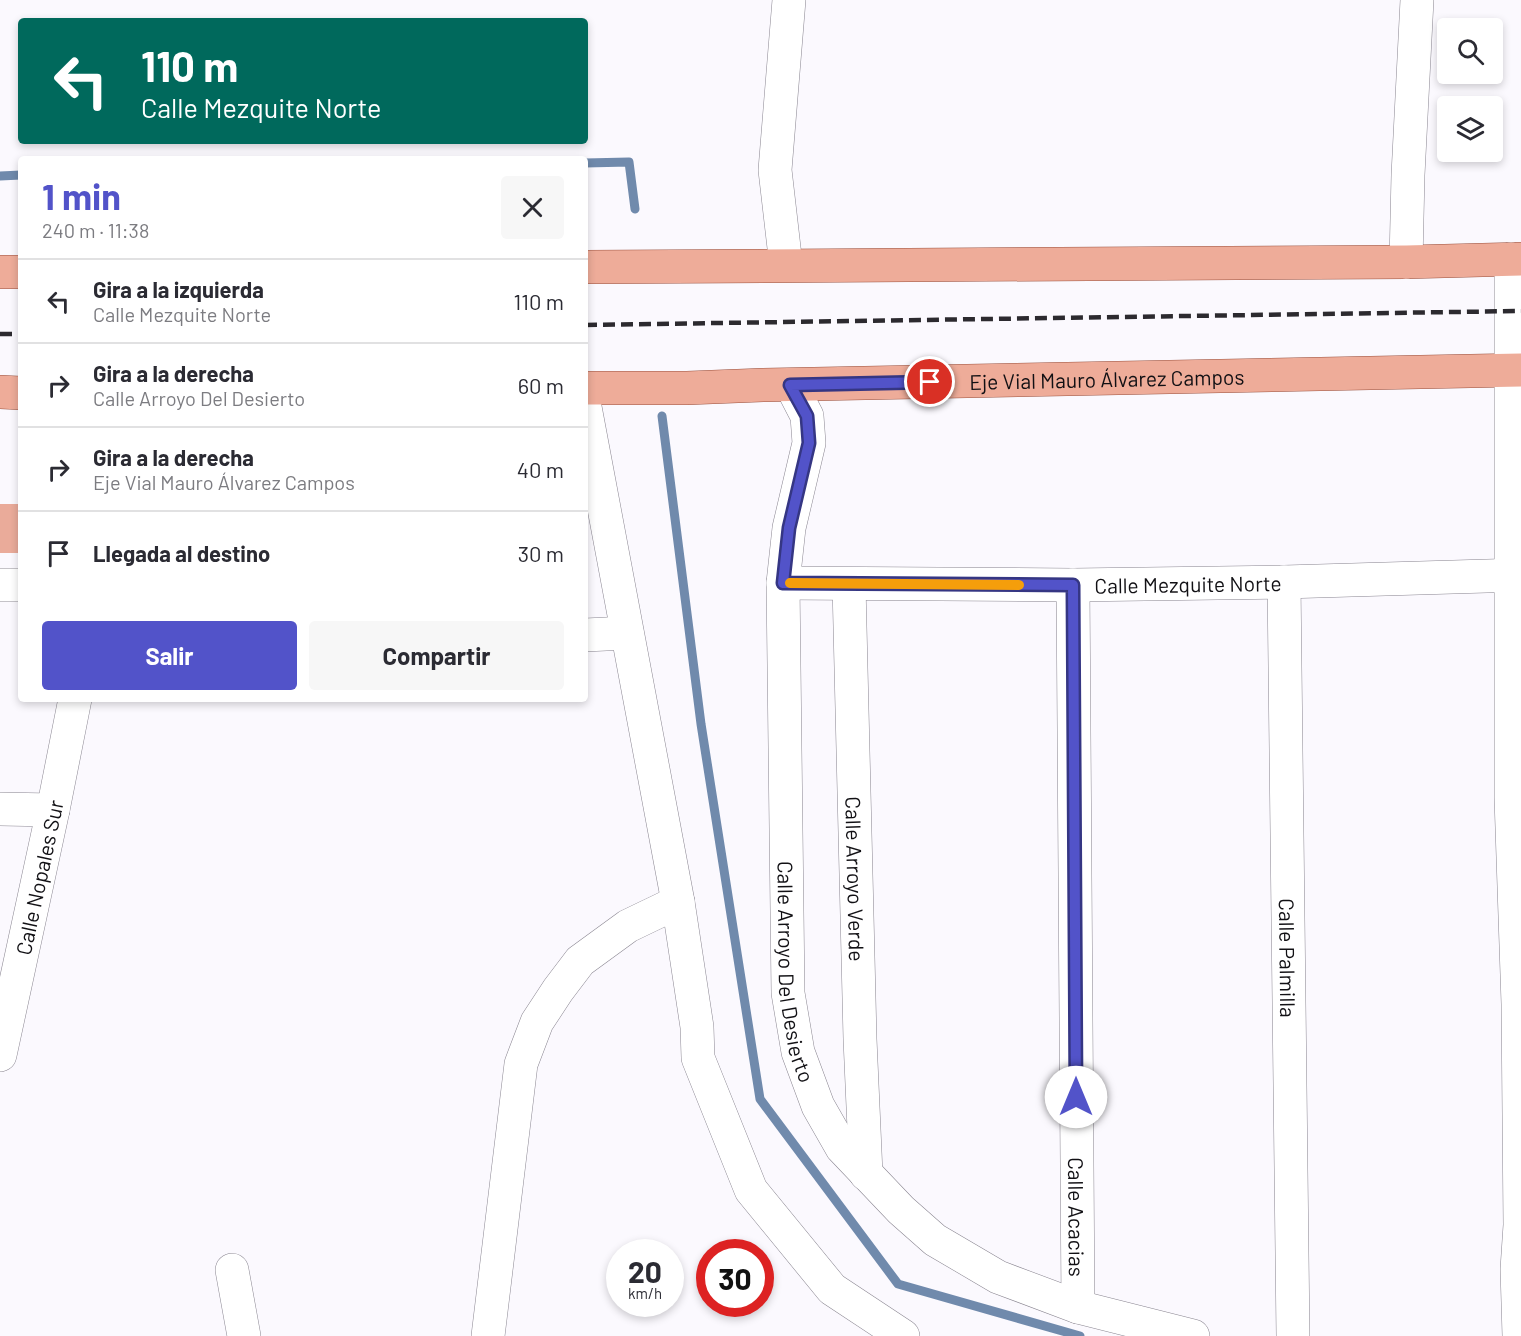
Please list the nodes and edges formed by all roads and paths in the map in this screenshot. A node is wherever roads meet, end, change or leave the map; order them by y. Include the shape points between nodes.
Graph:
1 (789, 0) edge
2 (1417, 0) edge
3 (1516, 259) edge
4 (1406, 262) junction
5 (786, 265) junction
6 (588, 267) edge
7 (0, 272) edge
8 (18, 272) edge
9 (1516, 370) edge
10 (777, 385) junction
11 (588, 388) edge
12 (0, 393) edge
13 (18, 393) edge
14 (588, 422) edge
15 (1516, 575) edge
16 (1284, 582) junction
17 (783, 583) junction
18 (0, 585) edge
19 (18, 585) edge
20 (849, 585) junction
21 (1073, 585) junction
22 (627, 633) junction
23 (588, 635) edge
24 (74, 702) edge
25 (1516, 798) edge
26 (0, 809) edge
27 (53, 810) junction
28 (678, 902) junction
29 (1520, 1004) edge
30 (0, 1055) edge
31 (866, 1174) junction
32 (1520, 1225) edge
33 (232, 1270) dead end
34 (1078, 1307) junction
35 (244, 1336) edge
36 (488, 1336) edge
37 (903, 1336) edge
38 (1193, 1336) edge
39 (1293, 1336) edge
40 (1519, 1336) edge

1 - 5 street via 775,170
2 - 4 street
3 - 4 main road
3 - 9 street
4 - 5 main road
5 - 6 main road
7 - 8 main road
9 - 10 main road, Eje Vial Mauro Álvarez Campos
9 - 15 street
10 - 11 main road, Eje Vial Mauro Álvarez Campos
10 - 17 street, Calle Arroyo Del Desierto via 807,416 809,443 789,528
12 - 13 main road
14 - 22 street
15 - 16 street, Calle Mezquite Norte
15 - 25 street
16 - 21 street, Calle Mezquite Norte
16 - 39 street, Calle Palmilla
17 - 20 street, Calle Mezquite Norte
17 - 31 street, Calle Arroyo Del Desierto via 788,993 798,1052 818,1106 842,1148
18 - 19 street
20 - 21 street, Calle Mezquite Norte
20 - 31 street, Calle Arroyo Verde
21 - 34 street, Calle Acacias
22 - 23 street
22 - 28 street
24 - 27 street, Calle Nopales Sur
25 - 29 street
26 - 27 street
27 - 30 street, Calle Nopales Sur
28 - 36 street via 628,926 580,961 537,1022 521,1064
28 - 37 street via 698,1058 752,1190 832,1289
29 - 32 street
31 - 34 street, Calle Arroyo Del Desierto via 935,1240 998,1277
32 - 40 street via 1516,1269
33 - 35 street
34 - 38 street, Calle Arroyo Del Desierto

